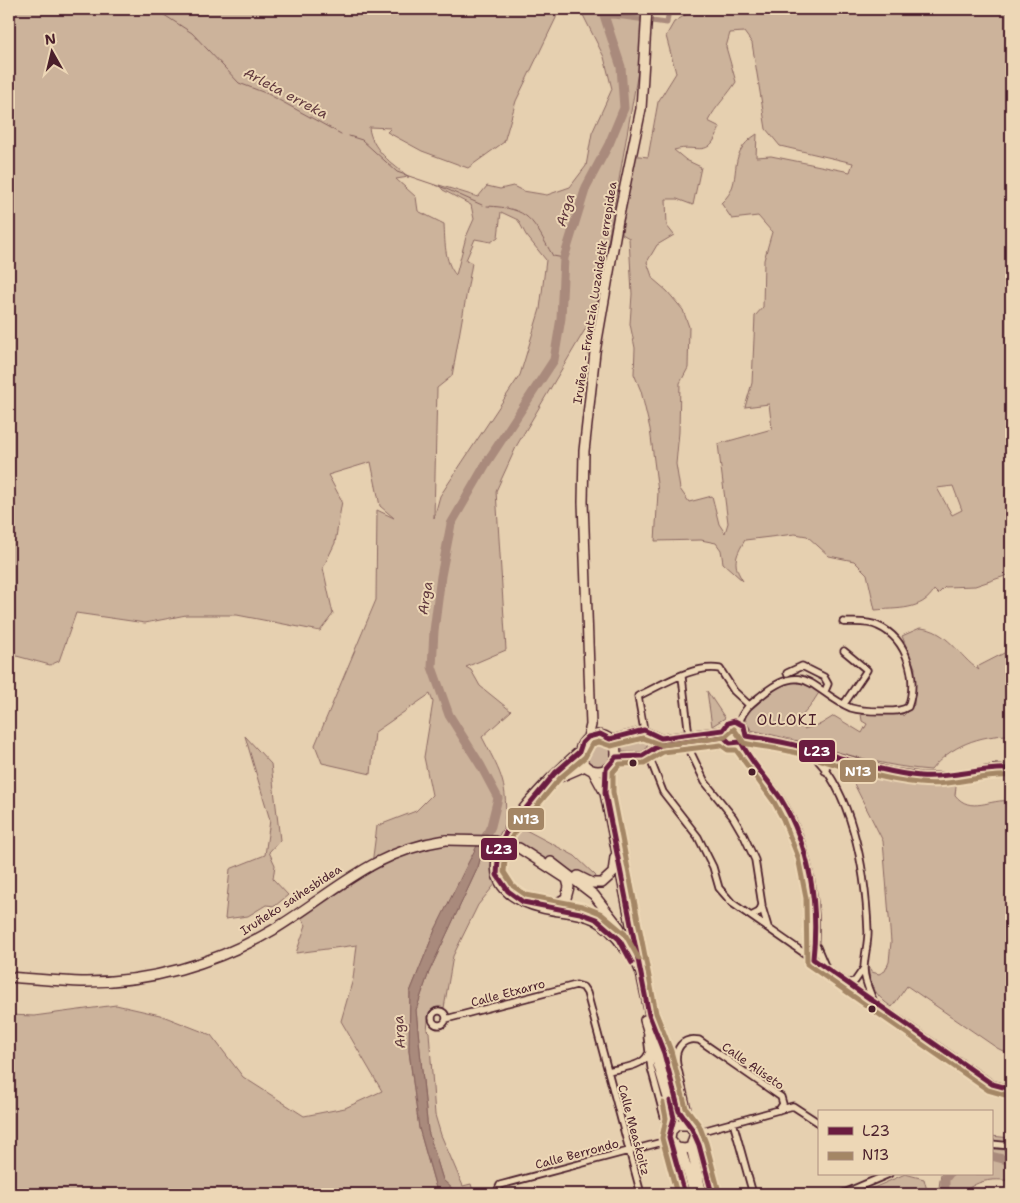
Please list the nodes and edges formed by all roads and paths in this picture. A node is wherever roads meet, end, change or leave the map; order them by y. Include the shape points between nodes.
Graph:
1 (648, 9) edge
2 (843, 622) dead end
3 (844, 651) dead end
4 (787, 673) dead end
5 (682, 677) junction
6 (825, 691) junction
7 (591, 703) junction
8 (748, 704) junction
9 (844, 704) junction
10 (739, 722) junction
11 (644, 730) junction
12 (723, 730) junction
13 (600, 734) junction
14 (689, 734) junction
15 (653, 735) junction
16 (746, 736) junction
17 (588, 737) junction
18 (724, 737) junction
19 (610, 739) junction
20 (690, 741) junction
21 (741, 742) junction
22 (803, 747) junction
23 (653, 749) junction
24 (579, 752) junction
25 (648, 754) junction
26 (836, 756) junction
27 (616, 757) junction
28 (589, 768) junction
29 (606, 769) junction
30 (1011, 769) edge
31 (825, 771) junction
32 (547, 784) junction
33 (604, 793) junction
34 (613, 837) junction
35 (515, 847) junction
36 (496, 857) junction
37 (552, 862) junction
38 (762, 905) junction
39 (751, 916) junction
40 (769, 929) junction
41 (815, 940) junction
42 (803, 952) junction
43 (813, 959) junction
44 (864, 968) junction
45 (827, 969) junction
46 (639, 974) junction
47 (9, 977) edge
48 (847, 983) junction
49 (576, 985) joint
50 (874, 1002) junction
51 (446, 1019) dead end
52 (647, 1026) junction
53 (662, 1047) junction
54 (648, 1052) junction
55 (678, 1065) junction
56 (608, 1071) junction
57 (1011, 1088) edge
58 (779, 1110) junction
59 (734, 1122) junction
60 (818, 1122) edge
61 (692, 1131) junction
62 (673, 1140) junction
63 (992, 1144) edge
64 (1011, 1146) edge
65 (691, 1147) junction
66 (629, 1151) junction
67 (881, 1176) edge
68 (496, 1194) edge
69 (641, 1194) edge
70 (685, 1194) edge
71 (695, 1194) edge
72 (702, 1194) edge
73 (712, 1194) edge
74 (753, 1194) edge
75 (842, 1194) edge

1 - 7 highway, Iruñea - Frantzia Luzaidetik errepidea via 641,109 595,352 584,451
2 - 9 street via 873,624 887,630 904,649 911,672 909,702 904,710 862,711
3 - 9 street via 867,670
4 - 6 street via 802,666 824,677 828,684
5 - 8 street via 705,669 720,669 734,691
5 - 11 street via 638,696
5 - 14 street
6 - 8 street via 809,680 794,678 776,684
6 - 9 street
7 - 13 highway
7 - 17 highway
8 - 10 street
10 - 12 street via 731,722
10 - 16 street via 746,729
11 - 15 street
11 - 19 street
12 - 14 street
12 - 18 street
13 - 17 highway
13 - 19 highway
14 - 15 street via 661,738
14 - 20 street
15 - 23 street
16 - 21 street
16 - 22 street
17 - 24 highway
18 - 20 street
18 - 21 street via 730,743
19 - 27 highway via 616,747
20 - 23 street
20 - 38 street via 697,768 733,816 748,844 755,860
21 - 41 street via 749,759 784,805 801,839 811,880
22 - 26 street
22 - 31 street
23 - 25 street
24 - 28 highway
24 - 32 highway
25 - 27 street
25 - 39 street via 663,792 703,847 719,888 732,903
26 - 30 street via 893,772 922,776 956,776 996,768
26 - 31 street via 828,761
27 - 29 highway
28 - 29 highway
28 - 32 highway via 569,771
28 - 33 highway
29 - 33 highway
31 - 44 street via 850,820 862,861 868,931
32 - 36 highway via 507,831
33 - 34 highway
34 - 37 highway via 616,864 609,880 602,883 592,883
34 - 46 highway
35 - 36 highway via 567,879 569,891 566,898 550,905 531,902 514,894 503,881
35 - 37 highway, Iruñeko saihesbidea
35 - 47 highway, Iruñeko saihesbidea, bridge via 494,841 446,840 406,848 384,857 258,938 226,954 190,966 110,981
36 - 46 highway via 497,875 508,892 534,906 596,919 619,939
37 - 46 highway via 594,895 619,927
38 - 39 street via 759,912
38 - 40 street
39 - 40 street
40 - 42 street
41 - 42 street via 811,949
41 - 43 street
41 - 45 street
42 - 43 street
43 - 45 street
44 - 48 street via 855,981
44 - 50 street
45 - 48 street
46 - 52 highway
46 - 53 highway via 649,1015
48 - 50 street
49 - 51 street, Calle Etxarro
49 - 56 street, Calle Measkoitz via 587,993
50 - 57 street via 992,1084
52 - 54 street
52 - 62 highway via 672,1111
53 - 55 street
53 - 61 highway via 679,1111
54 - 56 street, Calle Measkoitz via 640,1063
54 - 62 street
55 - 58 street, Calle Aliseto via 679,1046 687,1040 699,1040 781,1097 783,1104
55 - 61 street
56 - 66 street, Calle Measkoitz
58 - 59 street
58 - 60 street, Calle Aliseto via 796,1107
59 - 61 street
59 - 74 street
61 - 62 highway via 682,1124
61 - 65 highway
61 - 73 street
62 - 65 highway
62 - 66 street, Calle Berrondo
62 - 70 street
62 - 71 highway
63 - 64 street
65 - 72 highway
66 - 68 street, Calle Berrondo via 500,1185
66 - 69 street, Calle Measkoitz
67 - 75 street

